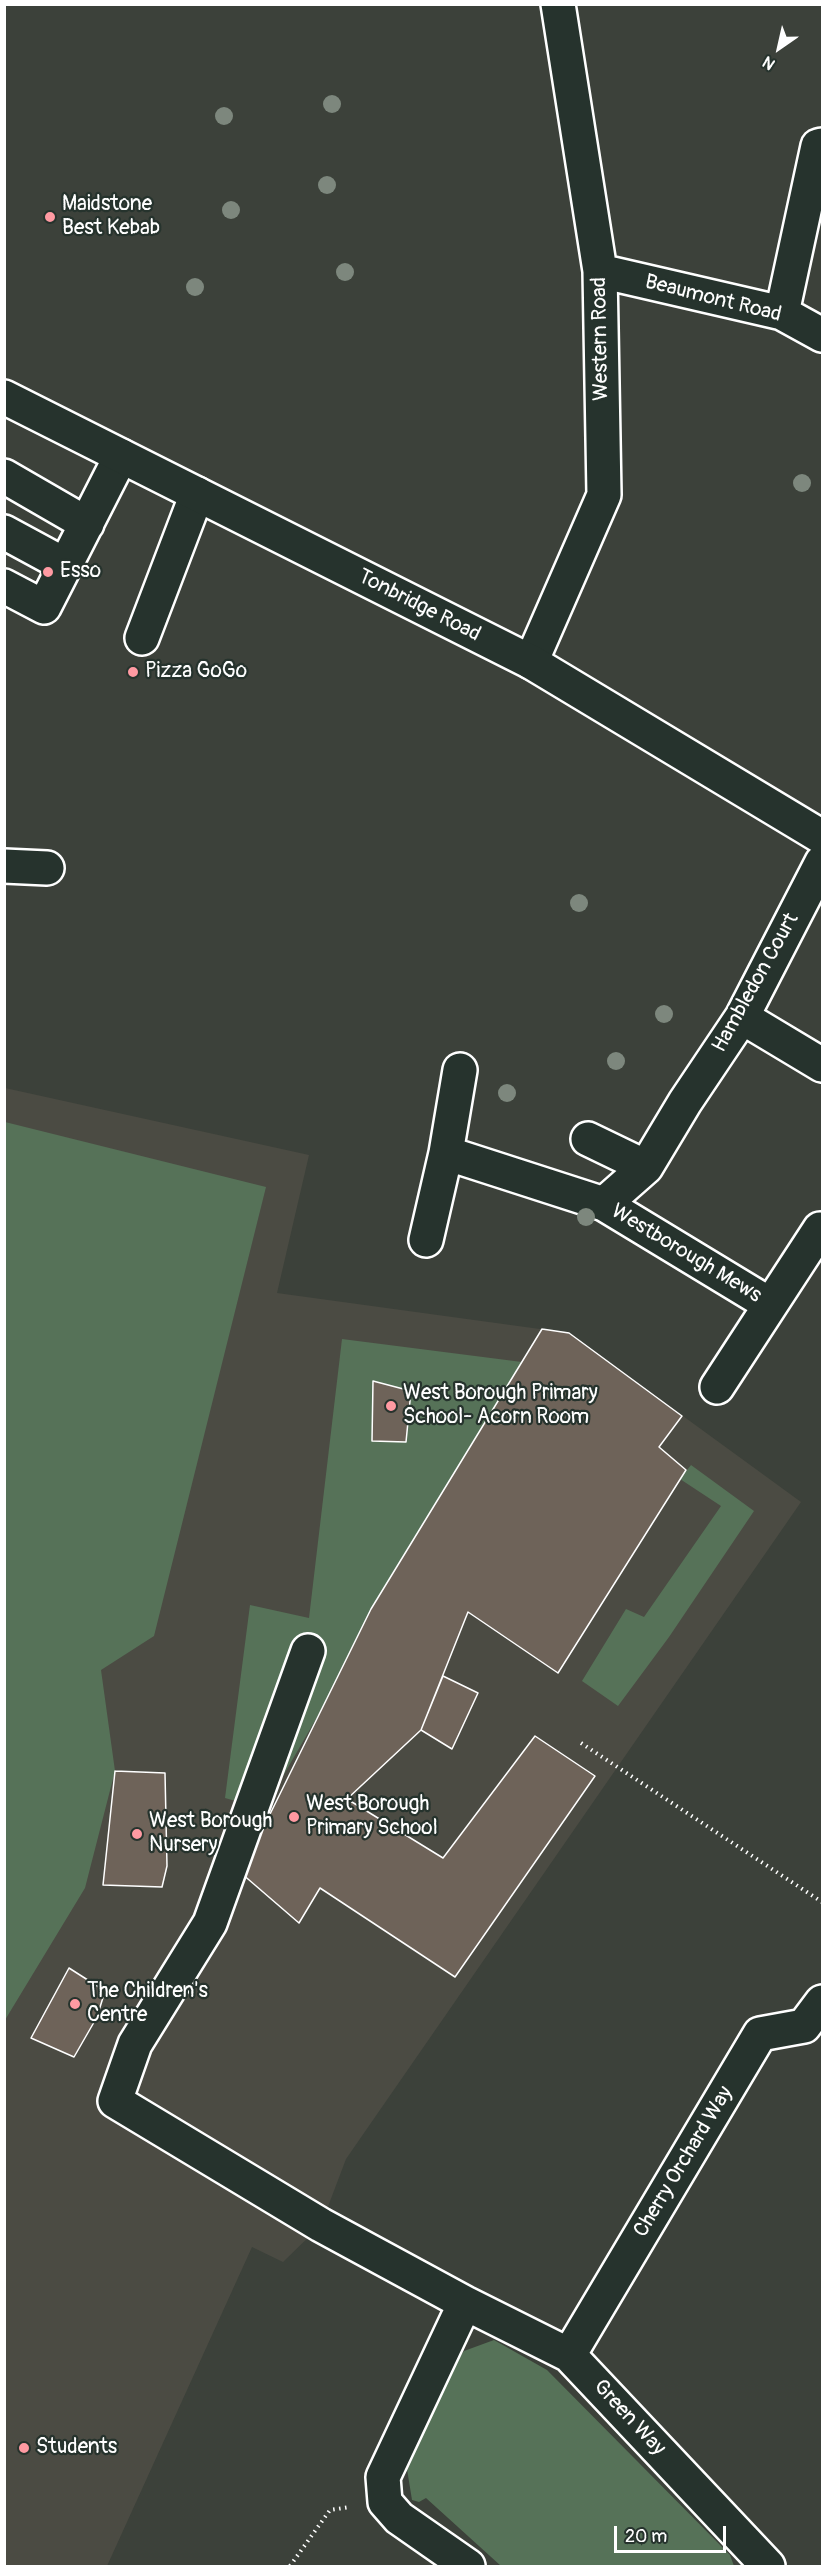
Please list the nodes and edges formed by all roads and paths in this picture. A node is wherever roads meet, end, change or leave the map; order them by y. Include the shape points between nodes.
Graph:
1 (558, 4) edge
2 (822, 145) edge
3 (600, 271) junction
4 (782, 313) junction
5 (822, 335) edge
6 (4, 397) edge
7 (121, 456) junction
8 (4, 476) edge
9 (197, 494) junction
10 (87, 524) junction
11 (4, 532) edge
12 (65, 566) junction
13 (4, 586) edge
14 (142, 638) dead end
15 (531, 662) junction
16 (822, 837) edge
17 (822, 862) edge
18 (4, 866) edge
19 (47, 868) dead end
20 (742, 1017) junction
21 (822, 1065) edge
22 (460, 1070) dead end
23 (685, 1102) joint
24 (588, 1139) dead end
25 (446, 1153) junction
26 (646, 1167) junction
27 (603, 1204) junction
28 (820, 1228) dead end
29 (426, 1240) dead end
30 (769, 1304) junction
31 (717, 1387) dead end
32 (308, 1651) dead end
33 (581, 1743) dead end
34 (822, 1902) edge
35 (816, 2022) edge
36 (465, 2303) junction
37 (569, 2355) junction
38 (385, 2502) junction
39 (290, 2566) edge
40 (468, 2566) edge
41 (768, 2566) edge

1 - 3 street, Western Road
2 - 4 street via 818,146
3 - 4 street, Beaumont Road
3 - 15 street, Western Road via 604,495
4 - 5 street, Beaumont Road
6 - 7 street, Tonbridge Road
7 - 9 street, Tonbridge Road
7 - 10 street
8 - 10 street
9 - 14 street
9 - 15 street, Tonbridge Road
10 - 12 street
11 - 12 street
12 - 13 street via 44,608
15 - 16 street, Tonbridge Road
17 - 20 street, Hambledon Court
18 - 19 street
20 - 21 street
20 - 23 street, Hambledon Court
22 - 25 street
23 - 26 street, Westborough Mews
24 - 26 street
25 - 27 street, Westborough Mews
25 - 29 street
26 - 27 street, Westborough Mews
27 - 30 street, Westborough Mews
28 - 30 street, Westborough Mews
30 - 31 street, Westborough Mews
32 - 36 street, Green Way via 210,1923 135,2044 115,2101 321,2224
33 - 34 path
35 - 37 street, Cherry Orchard Way via 760,2034
36 - 37 street, Green Way
36 - 38 street via 383,2477
37 - 41 street, Green Way
38 - 39 path via 330,2511
38 - 40 street via 399,2518

